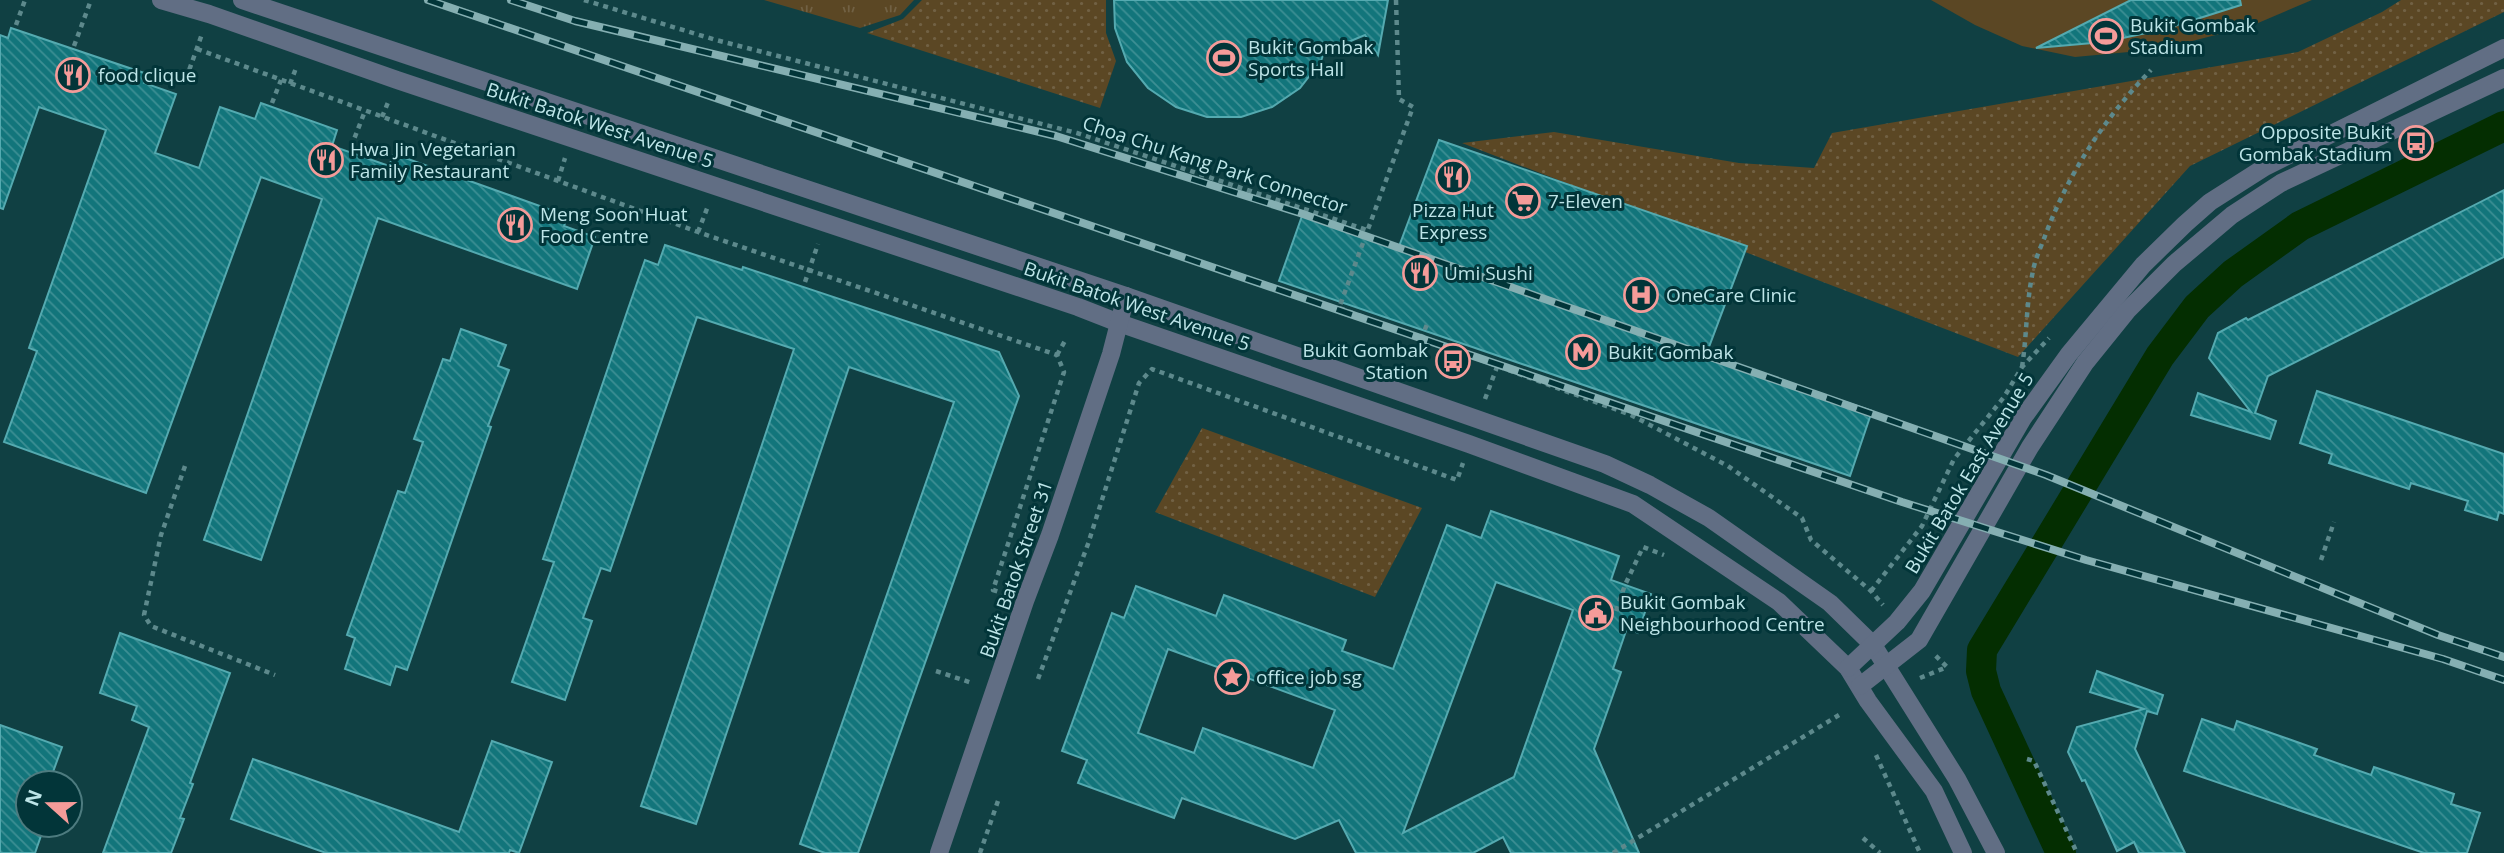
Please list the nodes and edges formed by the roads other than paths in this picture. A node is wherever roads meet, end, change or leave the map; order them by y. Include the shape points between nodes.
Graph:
1 (161, 0) edge
2 (242, 0) edge
3 (2504, 48) edge
4 (2504, 78) edge
5 (1126, 296) junction
6 (1119, 323) junction
7 (1873, 645) junction
8 (1887, 666) junction
9 (1848, 668) junction
10 (1860, 686) junction
11 (939, 853) edge
12 (1963, 853) edge
13 (1996, 853) edge

1 - 6 street, Bukit Batok West Avenue 5
2 - 5 street, Bukit Batok West Avenue 5
3 - 7 street, Bukit Batok East Avenue 5 via 2265,167 2185,224 2143,265 2069,354 2023,418 1922,591
4 - 8 street, Bukit Batok East Avenue 5 via 2281,183 2216,227 2174,264 2127,311 2085,363 2030,447 1919,640
5 - 6 street, Bukit Batok Street 31
5 - 7 street, Bukit Batok West Avenue 5 via 1593,460 1650,485 1709,517 1830,603
6 - 9 street, Bukit Batok West Avenue 5 via 1633,504 1779,602
6 - 11 street, Bukit Batok Street 31
7 - 8 street, Bukit Batok West Avenue 5
7 - 9 street, Bukit Batok East Avenue 5
8 - 10 street, Bukit Batok East Avenue 5
8 - 13 street, Bukit Batok West Avenue 5
9 - 10 street, Bukit Batok West Avenue 5
10 - 12 street, Bukit Batok West Avenue 5 via 1934,791

